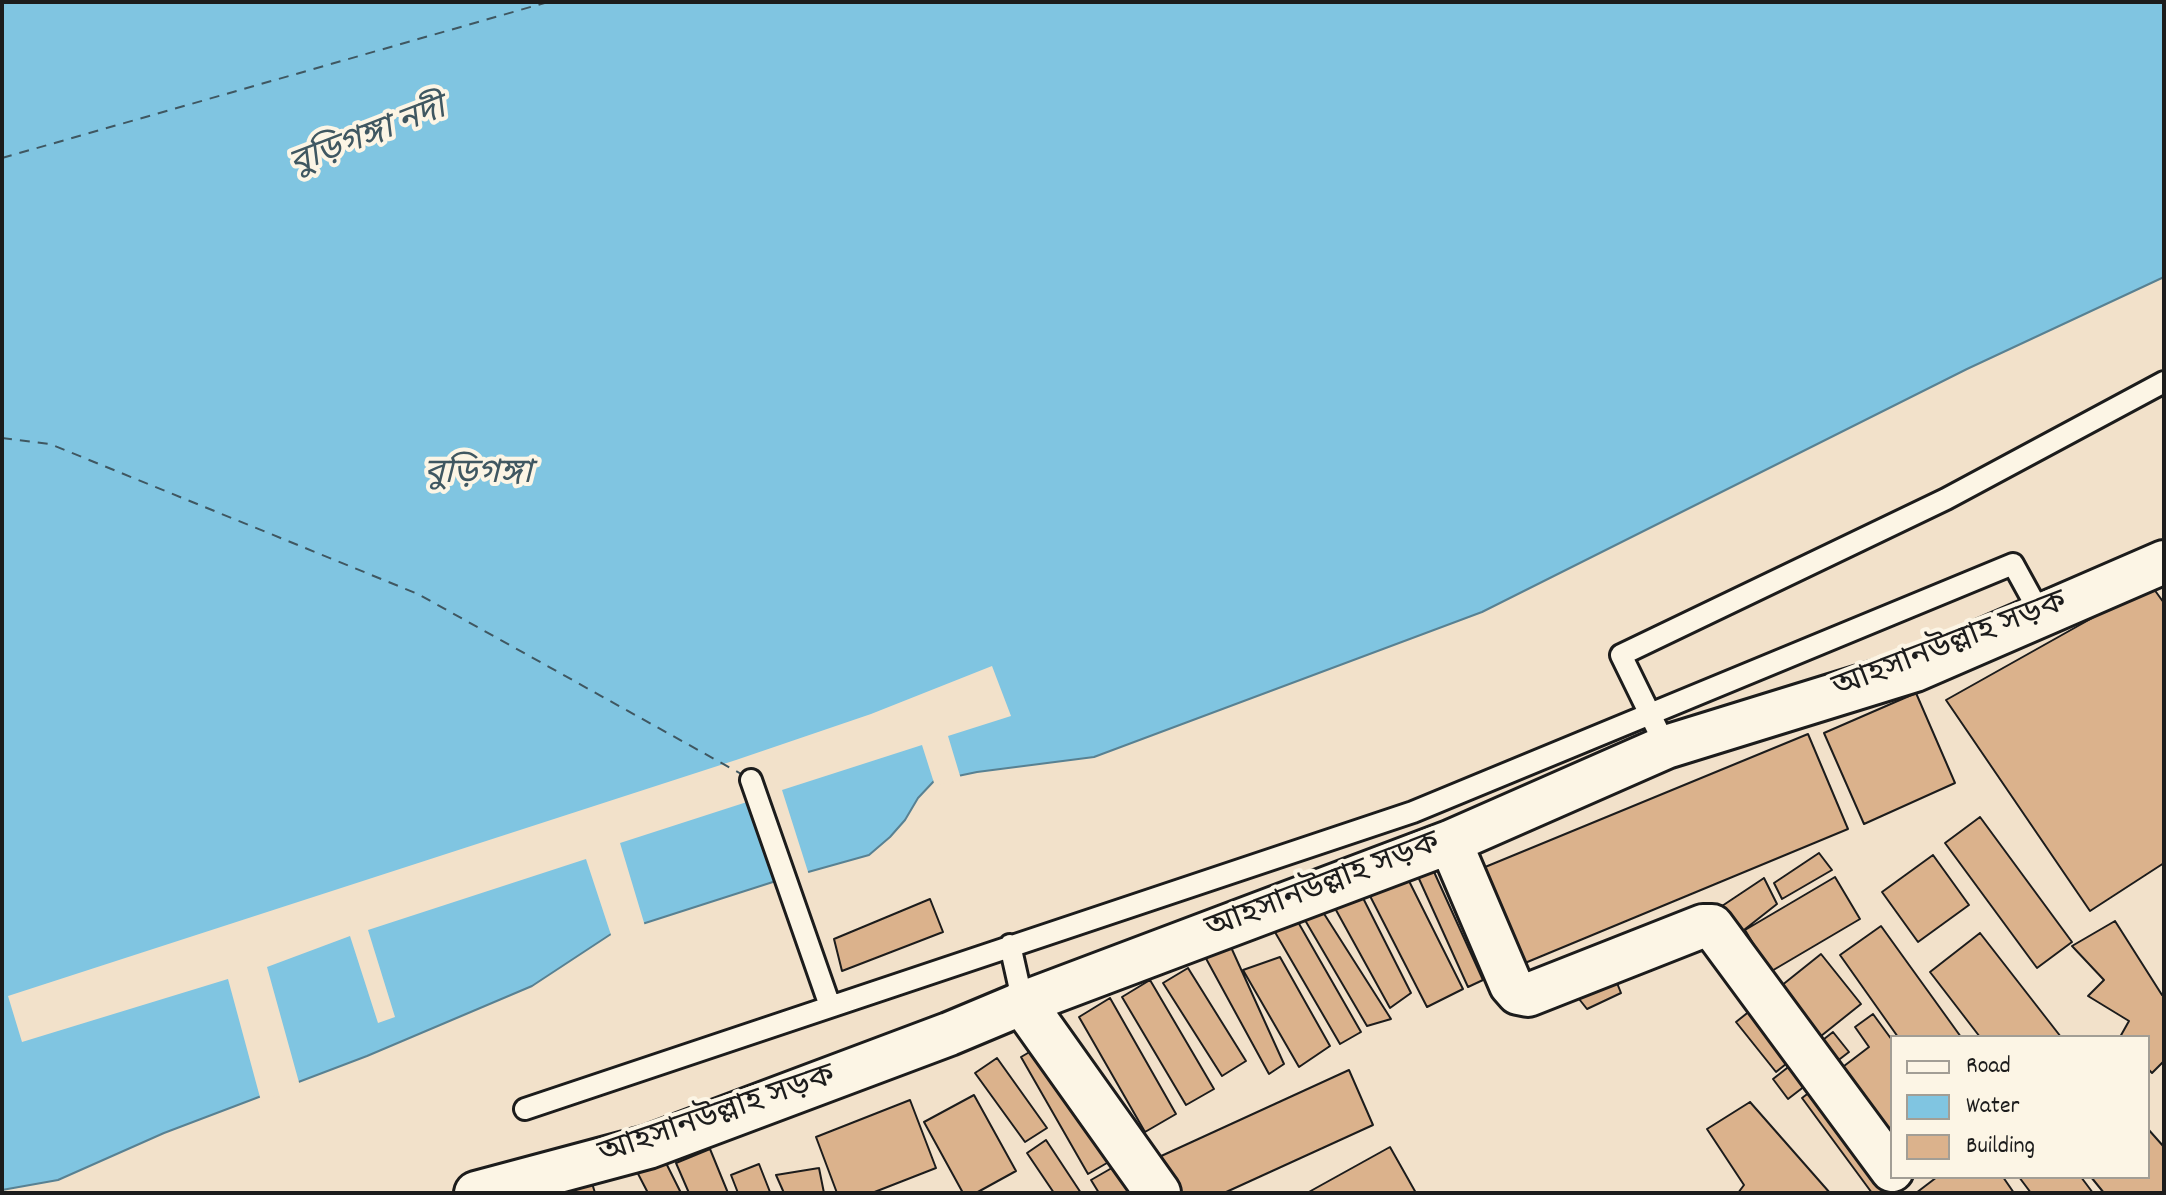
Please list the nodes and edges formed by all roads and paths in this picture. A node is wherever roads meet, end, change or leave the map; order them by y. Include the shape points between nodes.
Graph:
1 (2164, 382) edge
2 (2164, 562) edge
3 (2041, 615) junction
4 (1658, 730) junction
5 (751, 780) dead end
6 (1450, 842) junction
7 (1010, 945) junction
8 (1023, 1003) junction
9 (830, 1006) junction
10 (525, 1109) dead end
11 (1890, 1167) edge
12 (476, 1193) edge
13 (1158, 1193) edge

1 - 4 lane via 1946,499 1621,655
2 - 3 street, আহসানউল্লাহ সড়ক
3 - 4 street, আহসানউল্লাহ সড়ক via 1915,670
3 - 4 lane via 2013,564
4 - 6 street, আহসানউল্লাহ সড়ক
4 - 7 lane
5 - 9 lane
6 - 8 street, আহসানউল্লাহ সড়ক
6 - 11 street via 1518,993 1528,995 1712,926
7 - 8 lane
7 - 9 lane
8 - 12 street, আহসানউল্লাহ সড়ক via 648,1147
8 - 13 street
9 - 10 lane

